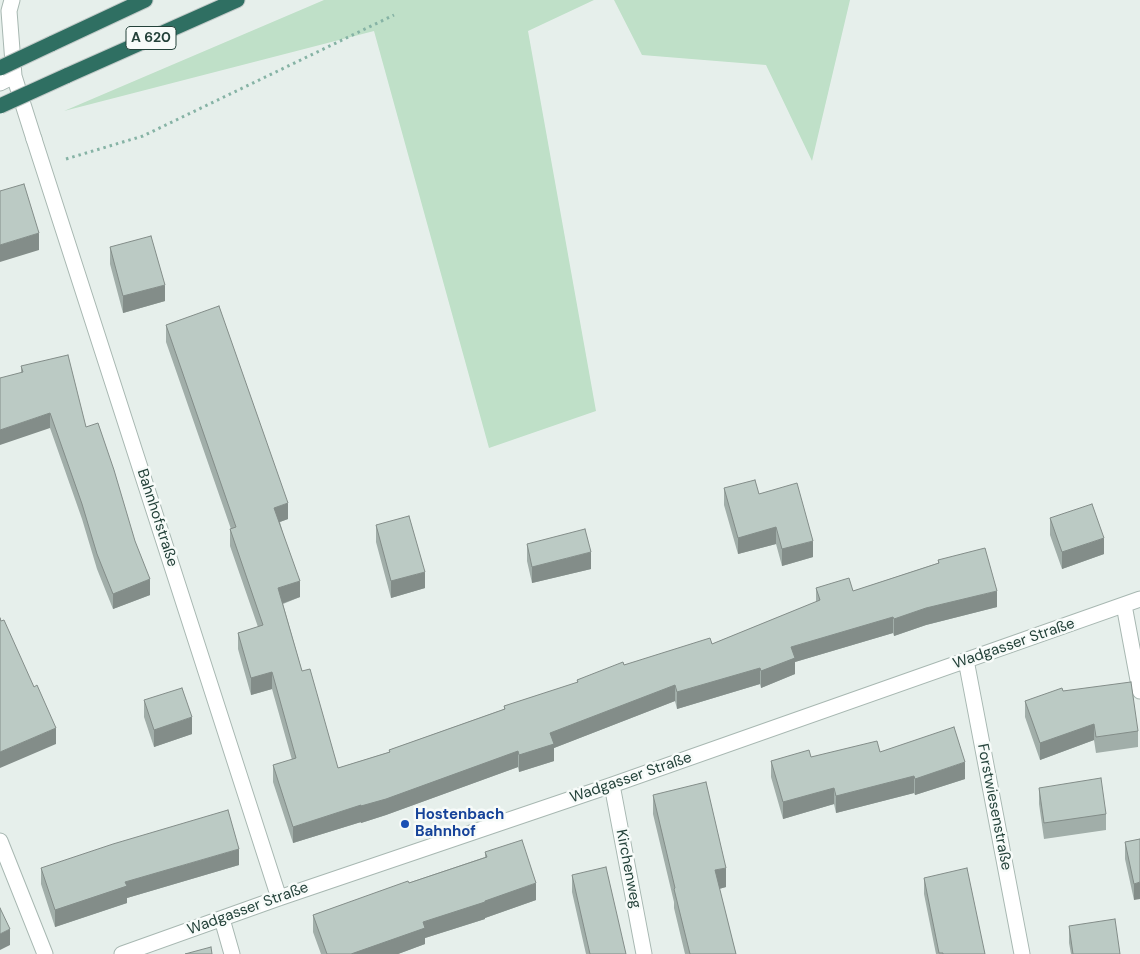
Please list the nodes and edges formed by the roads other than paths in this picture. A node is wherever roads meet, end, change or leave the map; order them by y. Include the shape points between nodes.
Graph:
1 (12, 0) edge
2 (145, 0) edge
3 (237, 0) edge
4 (0, 68) edge
5 (14, 76) junction
6 (0, 83) edge
7 (0, 106) edge
8 (1140, 599) edge
9 (1124, 605) junction
10 (966, 660) junction
11 (1140, 691) edge
12 (612, 784) junction
13 (0, 841) edge
14 (279, 898) junction
15 (222, 919) junction
16 (45, 954) edge
17 (122, 954) edge
18 (232, 954) edge
19 (644, 954) edge
20 (1022, 954) edge

1 - 5 street, Bahnhofstraße via 9,11
2 - 4 highway, A 620, bridge
3 - 7 highway, A 620, bridge
5 - 6 street
5 - 14 street, Bahnhofstraße
8 - 9 street, Wadgasser Straße
9 - 10 street, Wadgasser Straße
9 - 11 street
10 - 12 street, Wadgasser Straße
10 - 20 street, Forstwiesenstraße
12 - 14 street, Wadgasser Straße
12 - 19 street, Kirchenweg
13 - 16 street
14 - 15 street, Wadgasser Straße
15 - 17 street, Wadgasser Straße
15 - 18 street

